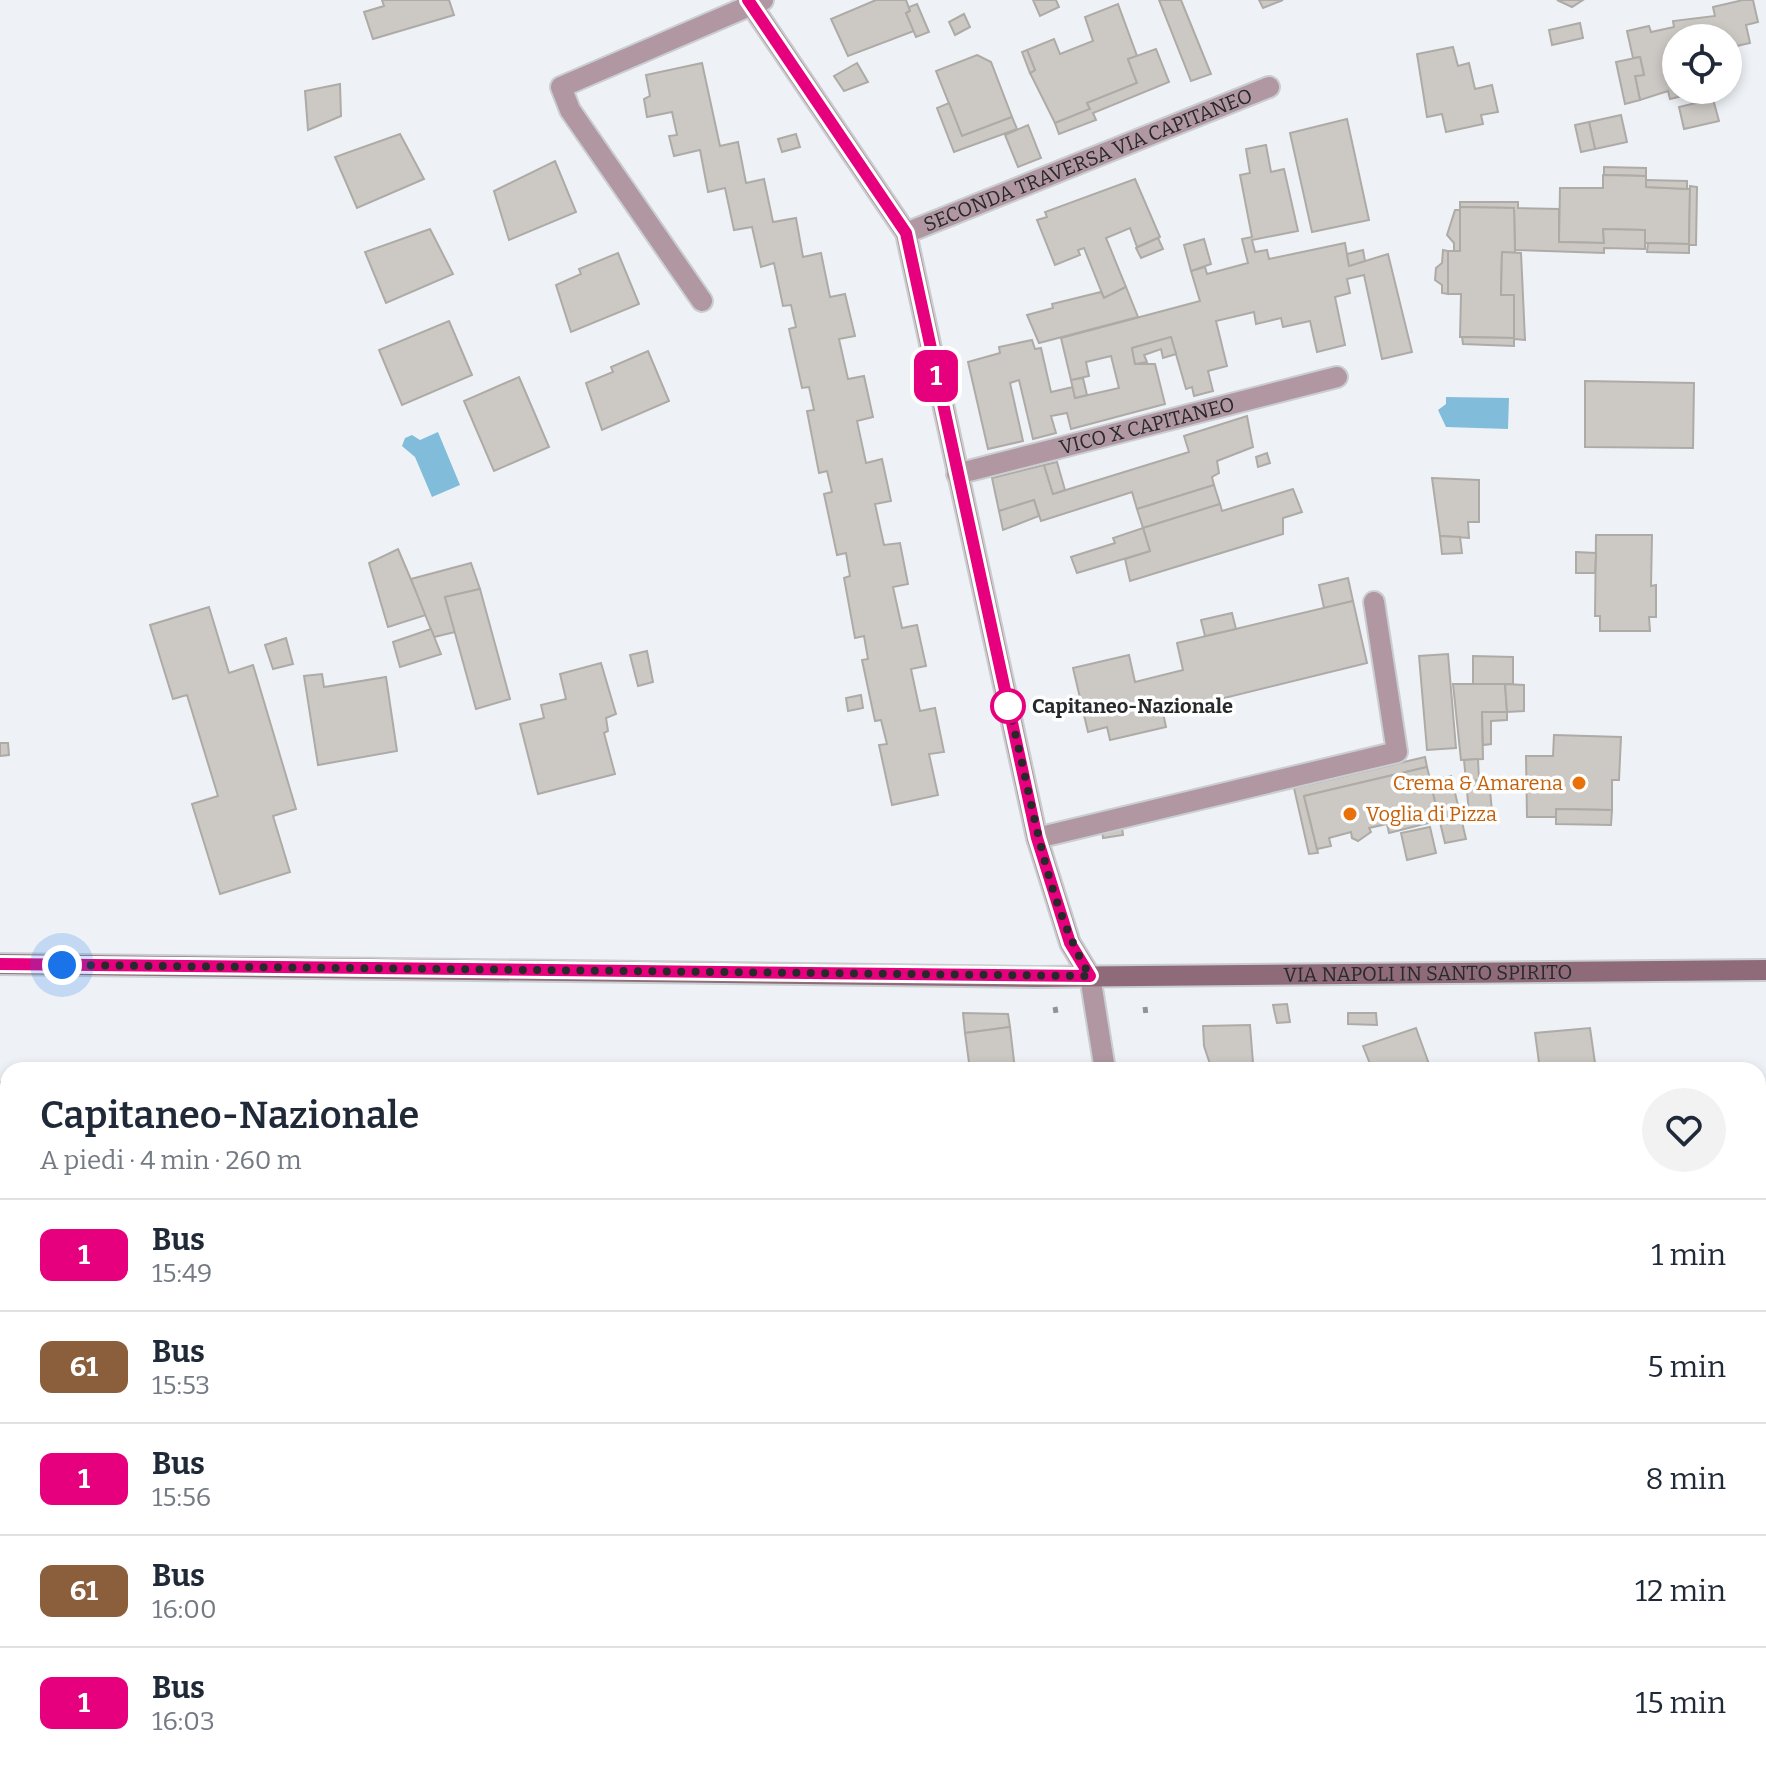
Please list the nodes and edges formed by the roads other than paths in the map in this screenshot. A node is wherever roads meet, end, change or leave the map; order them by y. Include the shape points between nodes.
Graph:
1 (754, 2) edge
2 (1269, 87) dead end
3 (906, 233) junction
4 (702, 301) dead end
5 (1337, 377) dead end
6 (957, 474) junction
7 (1374, 602) dead end
8 (1037, 838) junction
9 (0, 964) edge
10 (1766, 970) edge
11 (1090, 976) junction
12 (1104, 1062) edge

1 - 3 street
1 - 4 street via 561,87 570,110
2 - 3 street, SECONDA TRAVERSA VIA CAPITANEO
3 - 6 street
5 - 6 street, VICO X CAPITANEO
6 - 8 street
7 - 8 street via 1397,752
8 - 11 street via 1070,943
9 - 11 street, VIA NAPOLI IN SANTO SPIRITO
10 - 11 street, VIA NAPOLI IN SANTO SPIRITO
11 - 12 street

